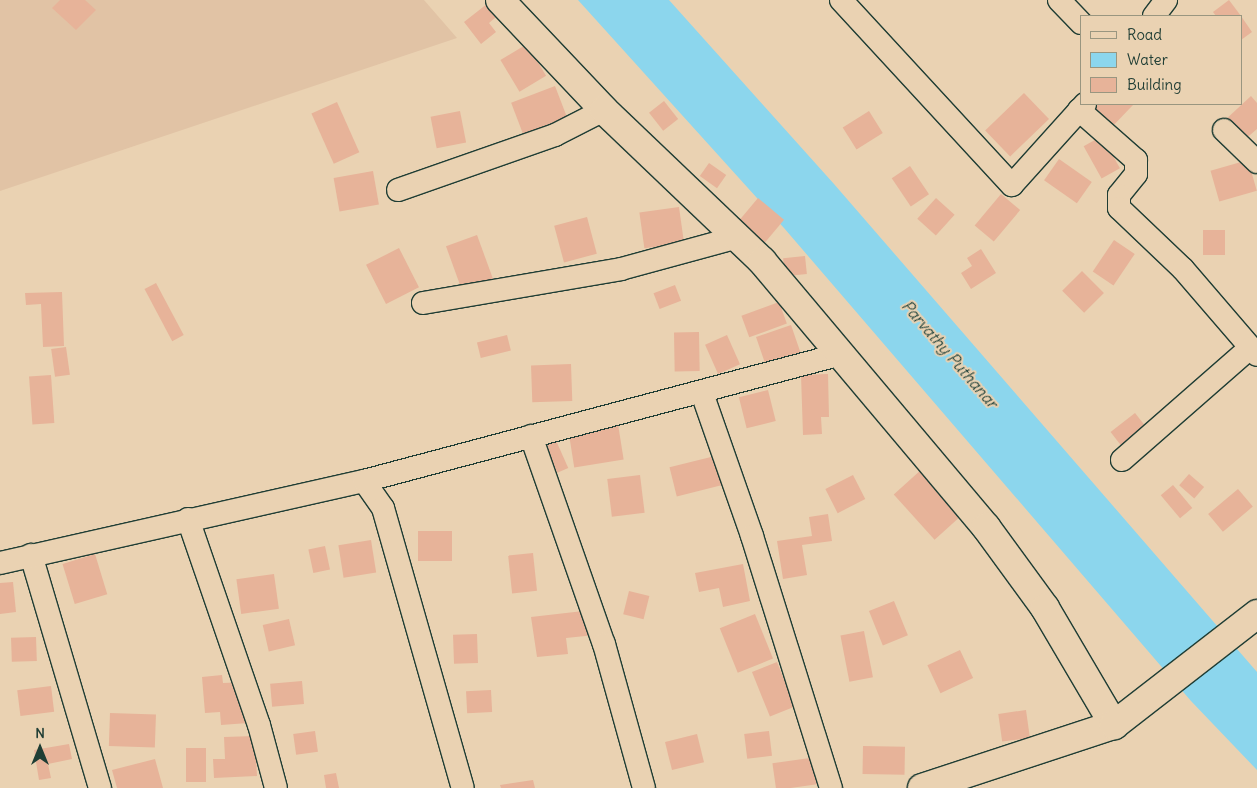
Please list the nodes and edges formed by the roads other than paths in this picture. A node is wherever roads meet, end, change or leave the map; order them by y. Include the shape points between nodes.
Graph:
1 (500, 0) edge
2 (841, 0) edge
3 (1059, 0) edge
4 (1166, 0) edge
5 (1155, 15) edge
6 (1080, 22) edge
7 (1082, 107) edge
8 (604, 110) junction
9 (1224, 130) dead end
10 (1257, 162) edge
11 (398, 190) dead end
12 (738, 237) junction
13 (423, 303) dead end
14 (1254, 352) edge
15 (840, 354) junction
16 (702, 392) junction
17 (531, 436) junction
18 (1122, 460) dead end
19 (364, 481) junction
20 (188, 519) junction
21 (31, 555) junction
22 (0, 563) edge
23 (1250, 619) edge
24 (1114, 725) junction
25 (100, 788) edge
26 (276, 788) edge
27 (463, 788) edge
28 (644, 788) edge
29 (831, 788) edge
30 (922, 788) edge

1 - 8 street
2 - 7 street via 1012,185
3 - 6 street
4 - 5 street
7 - 14 street via 1136,160 1136,174 1119,195 1119,208 1182,269
8 - 11 street via 555,135
8 - 12 street
9 - 10 street
12 - 13 street via 622,269
12 - 15 street
14 - 18 street
15 - 16 street
15 - 24 street via 986,527 1045,608
16 - 17 street
16 - 29 street via 752,536
17 - 19 street
17 - 28 street via 604,644
19 - 20 street
19 - 27 street via 383,508
20 - 21 street
20 - 26 street via 259,725
21 - 22 street
21 - 25 street
23 - 24 street via 1168,688
24 - 30 street

